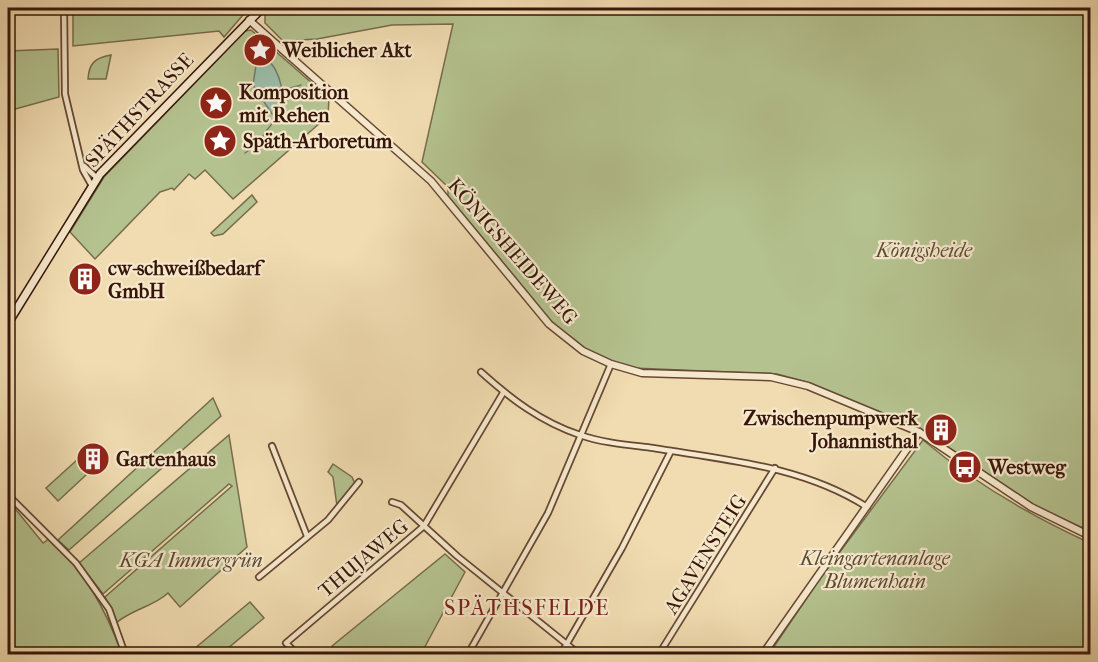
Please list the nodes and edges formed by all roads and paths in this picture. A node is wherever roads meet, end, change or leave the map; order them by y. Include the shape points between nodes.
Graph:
1 (64, 8) edge
2 (262, 8) edge
3 (249, 20) junction
4 (82, 163) junction
5 (97, 178) junction
6 (92, 186) junction
7 (8, 323) edge
8 (610, 364) junction
9 (481, 372) dead end
10 (503, 393) junction
11 (920, 432) junction
12 (581, 435) junction
13 (273, 446) dead end
14 (671, 451) junction
15 (775, 468) junction
16 (359, 482) dead end
17 (8, 495) edge
18 (392, 502) dead end
19 (867, 507) junction
20 (424, 526) junction
21 (308, 536) junction
22 (1090, 536) edge
23 (260, 577) dead end
24 (502, 594) junction
25 (566, 646) junction
26 (125, 654) edge
27 (297, 654) edge
28 (468, 654) edge
29 (561, 654) edge
30 (579, 654) edge
31 (659, 654) edge
32 (763, 654) edge

1 - 4 street via 65,94
2 - 3 main road, SPÄTHSTRASSE
3 - 5 main road, SPÄTHSTRASSE
3 - 8 street, KÖNIGSHEIDEWEG via 431,181 556,331
4 - 5 street
4 - 6 street
5 - 6 main road, SPÄTHSTRASSE
6 - 7 main road, SPÄTHSTRASSE
8 - 11 street, KÖNIGSHEIDEWEG via 661,375 783,378
8 - 12 street
9 - 10 street
10 - 12 street via 544,420
10 - 20 street, THUJAWEG
11 - 19 street
11 - 22 street, KÖNIGSHEIDEWEG via 1030,507
12 - 14 street
12 - 24 street via 548,513
13 - 21 street
14 - 15 street
14 - 25 street
15 - 19 street via 812,480
15 - 31 street, AGAVENSTEIG
16 - 21 street via 343,505
17 - 26 street via 61,546 109,609
18 - 20 street
19 - 32 street
20 - 24 street
20 - 27 street, THUJAWEG via 286,643
21 - 23 street
24 - 25 street
24 - 28 street
25 - 29 street
25 - 30 street

